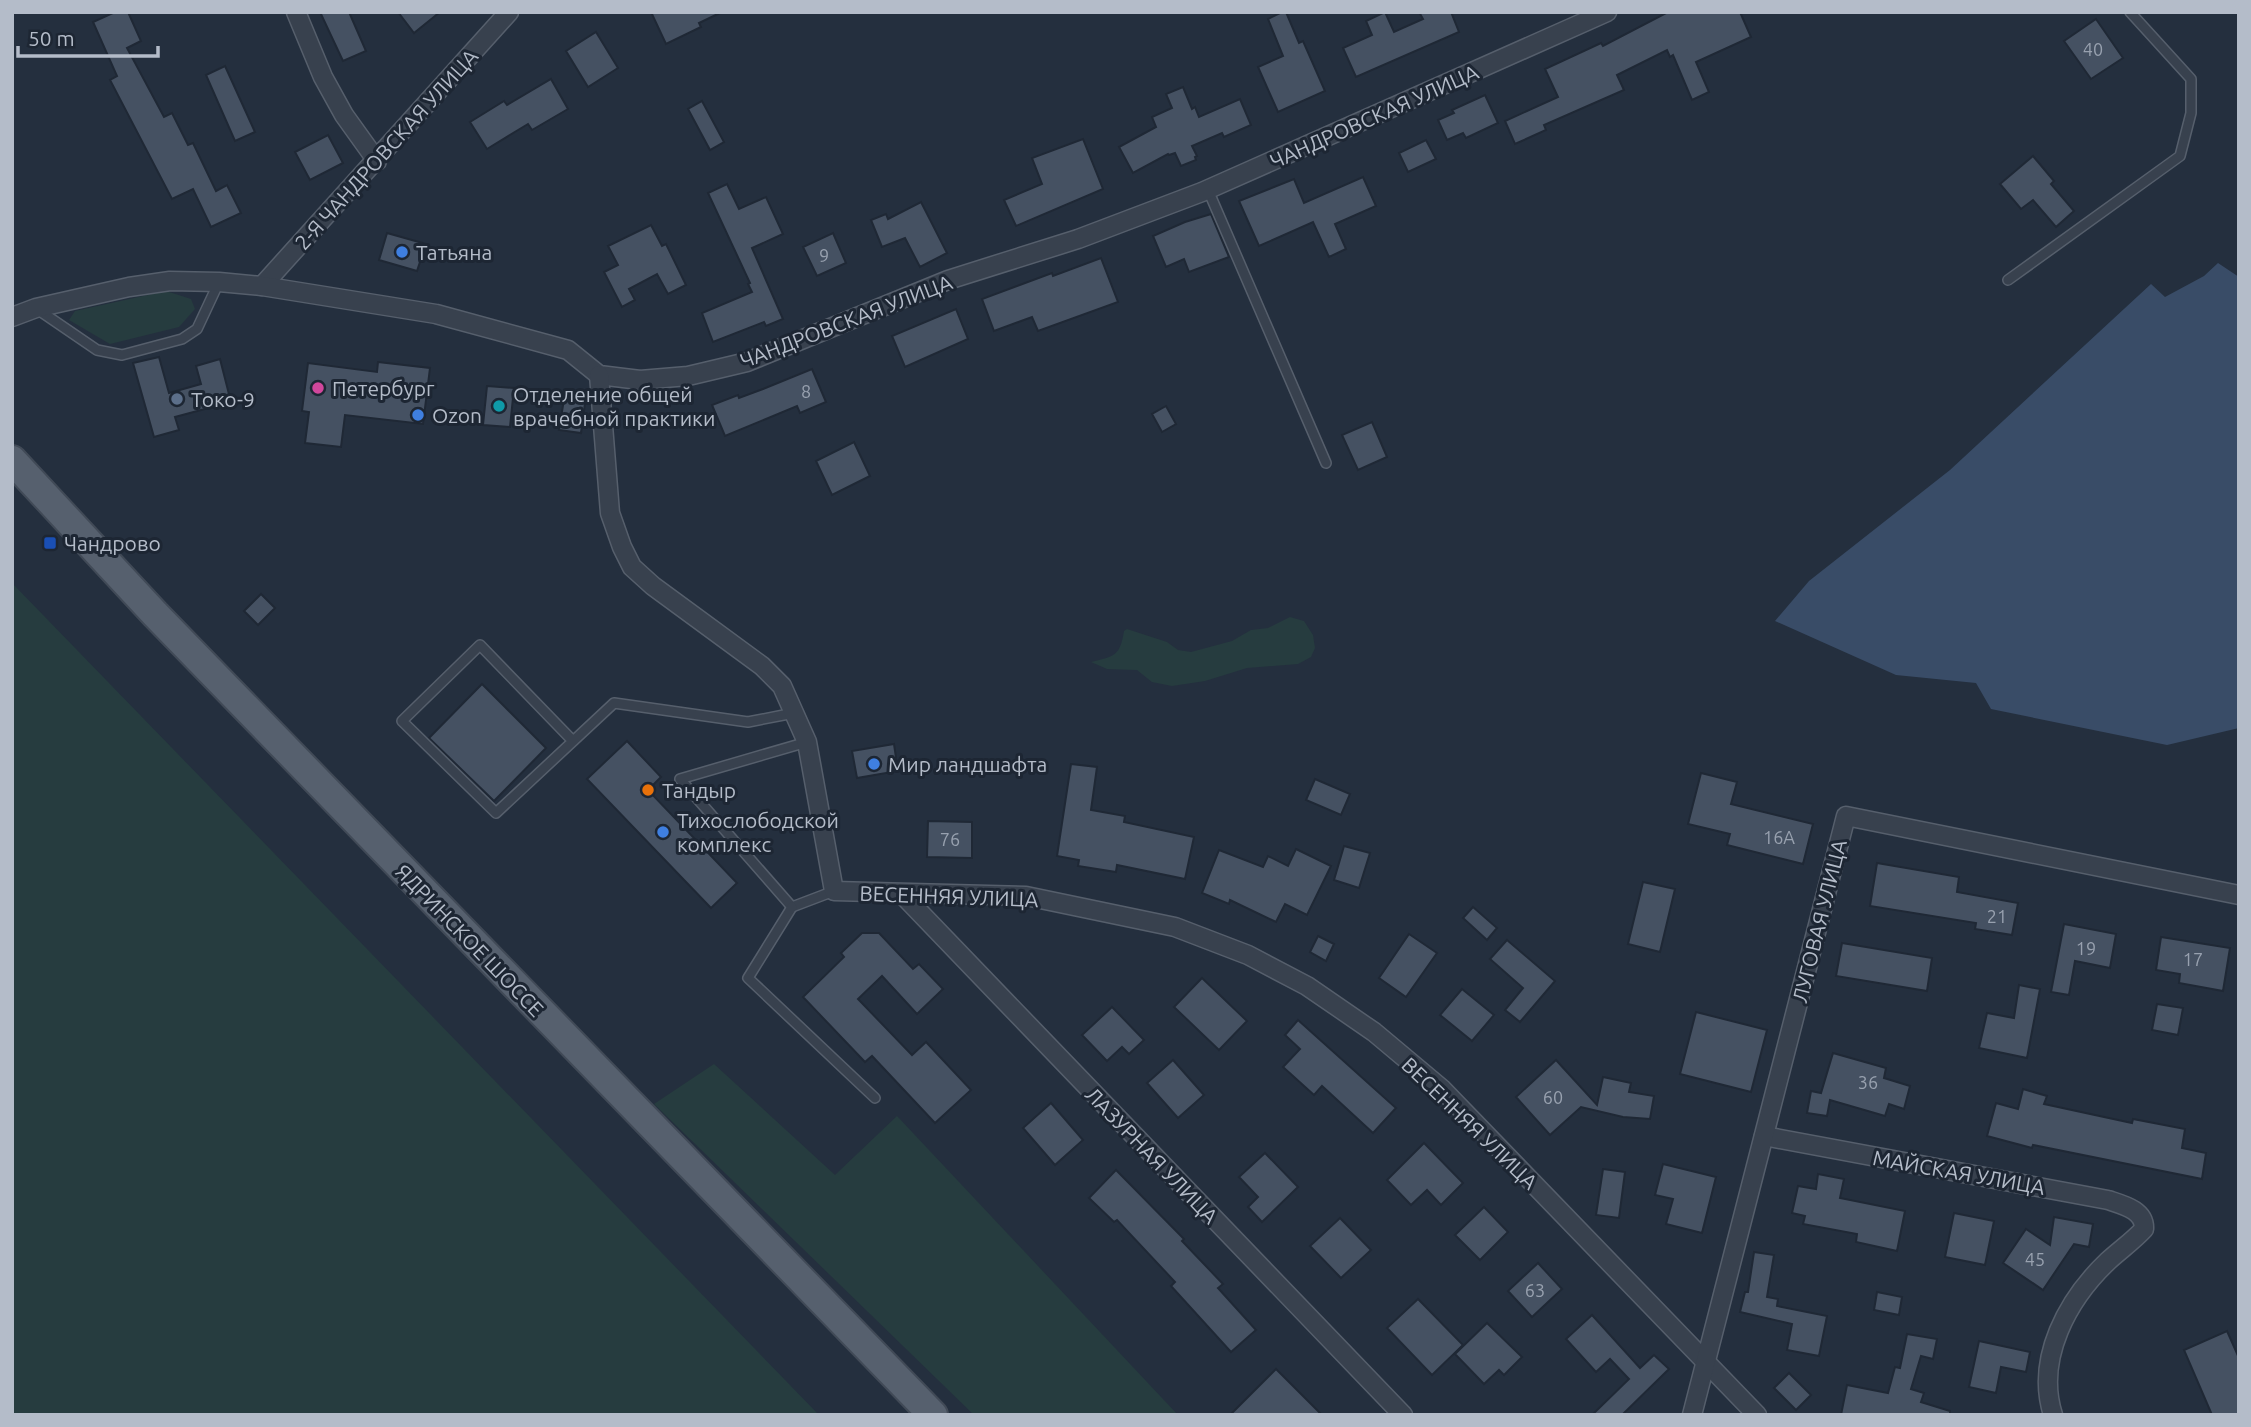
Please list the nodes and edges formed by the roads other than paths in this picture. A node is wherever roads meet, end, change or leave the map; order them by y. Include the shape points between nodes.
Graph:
1 (296, 12) edge
2 (509, 12) edge
3 (1607, 12) edge
4 (2130, 12) edge
5 (377, 160) junction
6 (1208, 190) junction
7 (2008, 280) dead end
8 (219, 282) junction
9 (262, 286) junction
10 (36, 308) junction
11 (12, 317) edge
12 (599, 375) junction
13 (12, 460) edge
14 (1326, 463) dead end
15 (796, 712) junction
16 (572, 740) junction
17 (807, 742) junction
18 (834, 891) junction
19 (901, 894) junction
20 (2239, 895) edge
21 (792, 908) junction
22 (875, 1098) dead end
23 (1764, 1136) junction
24 (1706, 1364) junction
25 (933, 1415) edge
26 (1403, 1415) edge
27 (1692, 1415) edge
28 (1757, 1415) edge
29 (2053, 1415) edge

1 - 5 street via 323,77
2 - 5 street, 2-Я ЧАНДРОВСКАЯ УЛИЦА
3 - 6 street, ЧАНДРОВСКАЯ УЛИЦА
4 - 7 lane via 2191,79 2191,113 2180,156
5 - 9 street, 2-Я ЧАНДРОВСКАЯ УЛИЦА
6 - 12 street, ЧАНДРОВСКАЯ УЛИЦА via 1078,239 948,280 747,362 676,377 640,380
6 - 14 lane
8 - 9 street
8 - 10 street via 170,281
8 - 10 lane via 197,329 182,339 121,355 97,350
9 - 12 street via 436,314 568,350
10 - 11 street
12 - 15 street via 610,513 632,567 762,666 782,686
13 - 25 main road, ЯДРИНСКОЕ ШОССЕ via 155,614
15 - 16 lane via 748,722 614,703
15 - 17 street
16 - 16 lane via 496,813 402,721 480,645
17 - 18 street
17 - 21 lane via 681,779
18 - 19 street, ВЕСЕННЯЯ УЛИЦА
18 - 21 lane
19 - 24 street, ВЕСЕННЯЯ УЛИЦА via 1026,896 1175,927 1248,955 1307,986 1374,1032 1442,1089
19 - 26 street, ЛАЗУРНАЯ УЛИЦА
20 - 23 street, ЛУГОВАЯ УЛИЦА via 1846,816
21 - 22 lane via 748,978
23 - 24 street, ЛУГОВАЯ УЛИЦА
23 - 29 street, МАЙСКАЯ УЛИЦА via 2108,1200 2142,1216 2144,1229 2082,1289 2065,1315 2048,1379
24 - 27 street, ЛУГОВАЯ УЛИЦА
24 - 28 street, ВЕСЕННЯЯ УЛИЦА

